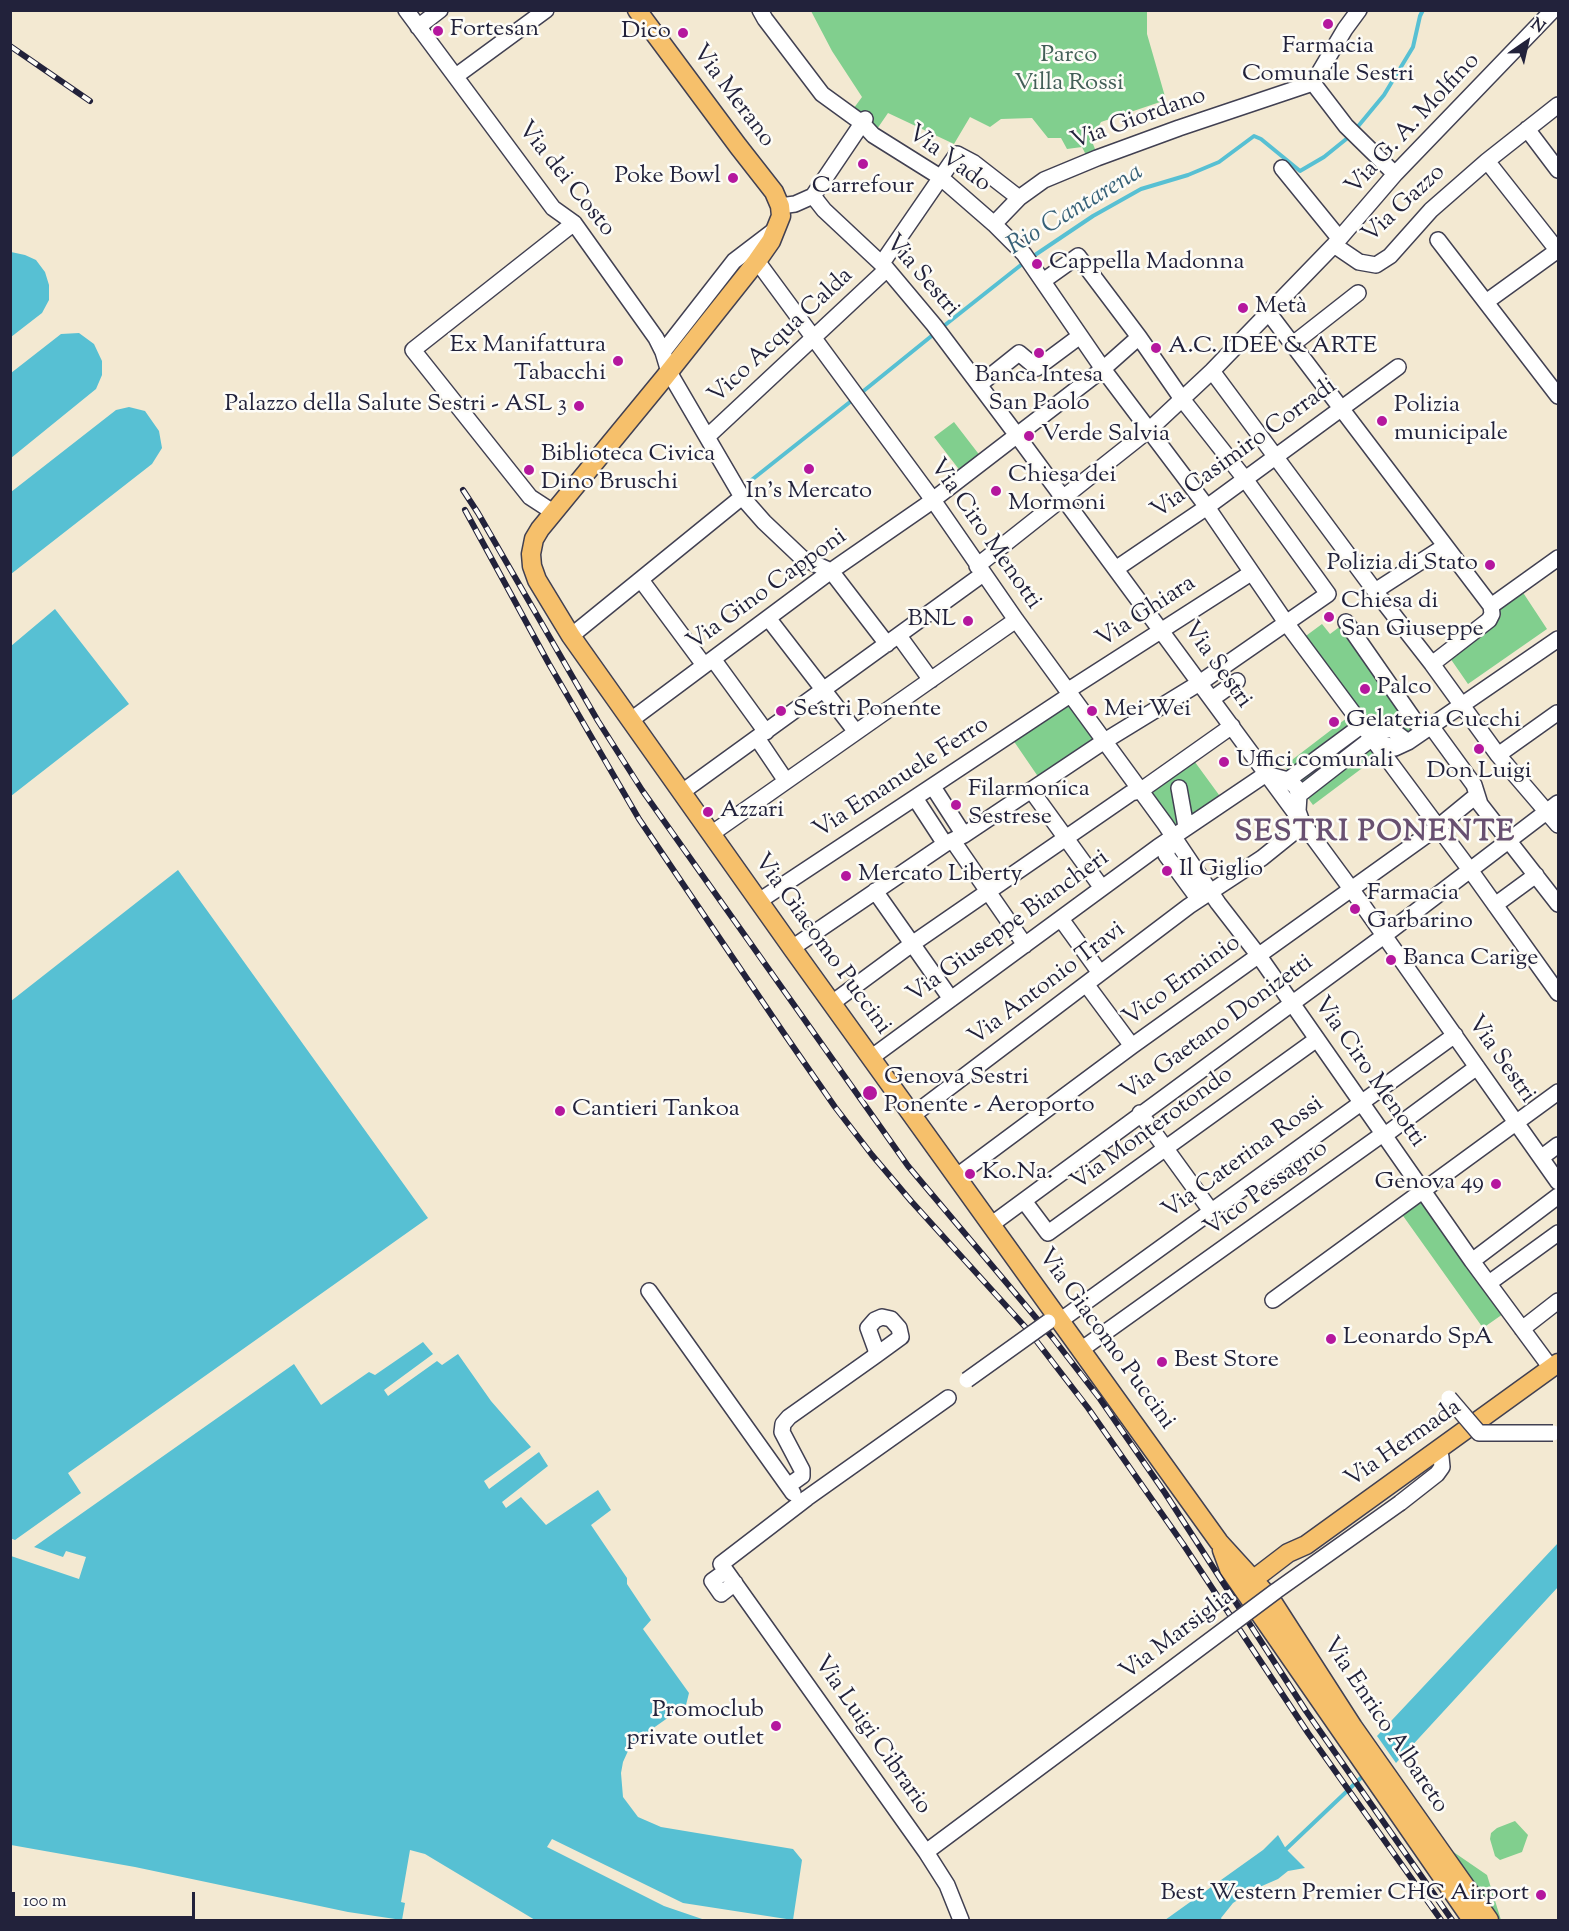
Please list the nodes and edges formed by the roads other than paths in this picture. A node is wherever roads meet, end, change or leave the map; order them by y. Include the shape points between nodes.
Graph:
1 (406, 10) edge
2 (441, 10) edge
3 (546, 10) edge
4 (637, 10) edge
5 (1359, 10) edge
6 (1553, 10) edge
7 (763, 15) edge
8 (418, 27) junction
9 (456, 76) junction
10 (1313, 83) junction
11 (1558, 105) edge
12 (864, 121) junction
13 (1527, 129) junction
14 (1487, 161) junction
15 (1282, 168) dead end
16 (1558, 170) edge
17 (1395, 174) junction
18 (940, 177) junction
19 (813, 196) junction
20 (1019, 198) junction
21 (780, 216) junction
22 (574, 223) junction
23 (994, 224) junction
24 (1438, 240) dead end
25 (1336, 242) junction
26 (1558, 251) edge
27 (757, 261) junction
28 (885, 266) junction
29 (1043, 281) junction
30 (1358, 293) dead end
31 (1486, 302) junction
32 (1268, 312) junction
33 (814, 336) junction
34 (1080, 336) junction
35 (1139, 337) junction
36 (1293, 344) junction
37 (663, 352) junction
38 (1398, 367) dead end
39 (1103, 369) junction
40 (669, 372) junction
41 (1212, 372) junction
42 (979, 385) junction
43 (1558, 396) edge
44 (1182, 399) junction
45 (1341, 409) junction
46 (1150, 429) junction
47 (1016, 434) junction
48 (706, 437) junction
49 (1276, 457) junction
50 (1245, 479) junction
51 (742, 497) junction
52 (1065, 499) junction
53 (933, 500) junction
54 (1208, 507) junction
55 (553, 512) junction
56 (1445, 546) junction
57 (1558, 558) edge
58 (1117, 568) junction
59 (980, 570) junction
60 (831, 572) junction
61 (1251, 573) junction
62 (641, 580) junction
63 (1375, 591) junction
64 (1491, 606) junction
65 (768, 618) junction
66 (1016, 621) junction
67 (1346, 622) dead end
68 (1287, 624) junction
69 (1163, 631) junction
70 (572, 636) junction
71 (1558, 639) edge
72 (893, 640) junction
73 (709, 662) junction
74 (1432, 664) junction
75 (931, 680) junction
76 (1237, 681) dead end
77 (1201, 682) junction
78 (824, 690) junction
79 (1069, 693) junction
80 (1212, 699) junction
81 (1461, 705) junction
82 (1557, 714) edge
83 (631, 720) junction
84 (1424, 725) junction
85 (1232, 726) junction
86 (1365, 730) junction
87 (856, 732) junction
88 (761, 735) junction
89 (1103, 742) junction
90 (1498, 755) junction
91 (1266, 774) junction
92 (1288, 780) junction
93 (786, 781) junction
94 (933, 787) junction
95 (1179, 788) dead end
96 (1031, 790) junction
97 (1475, 790) junction
98 (1140, 791) junction
99 (682, 792) junction
100 (1299, 795) junction
101 (915, 798) junction
102 (1552, 808) edge
103 (1303, 825) junction
104 (1558, 825) edge
105 (1186, 827) junction
106 (1438, 827) junction
107 (711, 834) junction
108 (1173, 836) junction
109 (1065, 839) junction
110 (954, 840) junction
111 (1509, 840) junction
112 (1470, 870) junction
113 (1536, 875) junction
114 (1102, 888) junction
115 (1352, 890) junction
116 (875, 891) junction
117 (989, 891) junction
118 (1211, 891) junction
119 (759, 901) junction
120 (1558, 904) edge
121 (1495, 905) junction
122 (1061, 919) junction
123 (1384, 934) junction
124 (912, 944) junction
125 (1025, 945) junction
126 (792, 948) junction
127 (1259, 956) junction
128 (1100, 973) junction
129 (1086, 984) junction
130 (1558, 993) edge
131 (951, 999) junction
132 (832, 1003) junction
133 (1292, 1004) junction
134 (1455, 1035) junction
135 (1317, 1039) junction
136 (1132, 1046) junction
137 (872, 1057) junction
138 (1477, 1067) junction
139 (1558, 1092) edge
140 (1361, 1102) junction
141 (1140, 1113) junction
142 (913, 1115) junction
143 (1517, 1123) junction
144 (1385, 1135) junction
145 (1558, 1145) edge
146 (1166, 1148) junction
147 (1542, 1158) junction
148 (957, 1176) junction
149 (1558, 1182) edge
150 (1424, 1191) junction
151 (1558, 1196) edge
152 (1024, 1201) junction
153 (1211, 1211) junction
154 (992, 1224) junction
155 (1558, 1233) edge
156 (1472, 1261) junction
157 (1489, 1283) junction
158 (649, 1292) dead end
159 (1273, 1300) dead end
160 (1558, 1301) edge
161 (1054, 1321) junction
162 (1522, 1329) junction
163 (1083, 1349) junction
164 (875, 1356) junction
165 (1556, 1370) edge
166 (967, 1380) dead end
167 (948, 1398) dead end
168 (1449, 1398) dead end
169 (1553, 1433) dead end
170 (1437, 1450) junction
171 (788, 1486) junction
172 (801, 1503) junction
173 (1276, 1562) junction
174 (1233, 1565) junction
175 (1249, 1585) junction
176 (926, 1852) junction
177 (961, 1920) edge
178 (1472, 1920) edge
179 (1489, 1920) edge

1 - 8 street, Via dei Costo
2 - 8 street
3 - 9 street
4 - 21 main road, Via Merano via 774,192
5 - 10 street
6 - 17 street, Via G. A. Molfino
7 - 12 street via 822,94
8 - 9 street, Via dei Costo
9 - 22 street, Via dei Costo via 553,208
10 - 17 street via 1346,126
10 - 20 street, Via Giordano via 1097,158 1044,180
11 - 13 street, Via Gazzo
12 - 18 street, Via Vado via 873,135
12 - 19 street
13 - 14 street, Via Gazzo
13 - 16 street
14 - 25 street, Via Gazzo via 1431,210 1390,256 1376,265 1359,262
14 - 26 street
15 - 25 street, Via Gazzo
17 - 25 street, Via G. A. Molfino
18 - 20 street, Vico Acqua Calda via 962,157
18 - 23 street, Via Vado
18 - 28 street, Vico Acqua Calda
19 - 21 street
19 - 28 street, Via Sestri
20 - 23 street, Via Giordano
21 - 27 main road, Via Giacomo Puccini
21 - 37 street via 734,261
22 - 37 street, Via dei Costo
22 - 55 street via 413,350 530,497
23 - 29 street, Via Vado
24 - 31 street
25 - 32 street, Via Gazzo
26 - 31 street
27 - 33 street, Via Ciro Menotti
27 - 40 main road, Via Giacomo Puccini
28 - 33 street, Vico Acqua Calda
28 - 42 street, Via Sestri
29 - 34 street, Via Vado
29 - 35 street via 1078,256
30 - 36 street
31 - 43 street
32 - 36 street
32 - 41 street, Via Gazzo
33 - 48 street, Vico Acqua Calda
33 - 53 street, Via Ciro Menotti
34 - 39 street, Via Vado
34 - 42 street via 1037,368 1019,353
35 - 39 street, Via Gino Capponi
35 - 44 street
36 - 45 street
37 - 40 street, Via dei Costo
38 - 45 street, Via Casimiro Corradi
39 - 46 street, Via Vado
39 - 47 street, Via Gino Capponi
40 - 48 street, Via dei Costo
40 - 55 main road, Via Giacomo Puccini
41 - 44 street, Via Gazzo
41 - 49 street
42 - 47 street, Via Sestri
44 - 46 street, Via Gazzo
44 - 50 street
45 - 49 street, Via Casimiro Corradi
45 - 56 street
46 - 52 street, Via Gazzo
46 - 54 street, Via Vado
47 - 52 street, Via Sestri
47 - 53 street, Via Gino Capponi
48 - 51 street, Via dei Costo
49 - 50 street, Via Casimiro Corradi
49 - 63 street
50 - 54 street, Via Casimiro Corradi
50 - 68 street via 1328,594
51 - 60 street, Via dei Costo via 802,558
51 - 62 street
52 - 58 street, Via Sestri
52 - 59 street, Via Gazzo
53 - 59 street, Via Ciro Menotti
53 - 60 street, Via Gino Capponi
54 - 58 street, Via Casimiro Corradi
54 - 61 street, Via Vado
55 - 70 main road, Via Giacomo Puccini via 534,539 532,566
56 - 63 street
56 - 64 street
57 - 64 street
58 - 69 street, Via Sestri
59 - 66 street, Via Ciro Menotti
59 - 72 street, Via Gazzo
60 - 65 street, Via Gino Capponi
60 - 72 street
61 - 68 street, Via Vado
61 - 69 street, Via Ghiara
62 - 70 street
62 - 73 street
63 - 74 street
64 - 74 street via 1489,620
65 - 73 street, Via Gino Capponi
65 - 78 street
66 - 75 street
66 - 79 street, Via Ciro Menotti
67 - 84 street
68 - 77 street
68 - 86 street, Via Vado
69 - 77 street, Via Sestri
69 - 79 street, Via Ghiara
70 - 83 main road, Via Giacomo Puccini
71 - 81 street
72 - 75 street
72 - 78 street, Via Gazzo
73 - 83 street, Via Gino Capponi
73 - 88 street
74 - 81 street
75 - 87 street
76 - 80 street
77 - 80 street, Via Sestri
77 - 89 street
78 - 87 street
78 - 88 street, Via Gazzo
79 - 89 street, Via Ciro Menotti
79 - 94 street, Via Emanuele Ferro
80 - 85 street, Via Sestri
81 - 84 street
81 - 90 street
82 - 90 street
83 - 99 main road, Via Giacomo Puccini
84 - 86 street
84 - 86 street via 1408,742 1392,730
84 - 97 street
85 - 91 street, Via Sestri
85 - 98 street
86 - 92 street
86 - 100 street
86 - 106 street, Via Vado
87 - 93 street
88 - 93 street
88 - 99 street, Via Gazzo
89 - 96 street
89 - 98 street, Via Ciro Menotti
90 - 102 street
91 - 92 street
91 - 103 street, Via Sestri
91 - 105 street, Via Giuseppe Biancheri
92 - 100 street
93 - 107 street
94 - 101 street, Via Emanuele Ferro
94 - 110 street
95 - 105 street
96 - 109 street
96 - 110 street
97 - 106 street, Vico Erminio
97 - 111 street via 1480,804
98 - 108 street, Via Ciro Menotti
98 - 109 street via 1131,793
99 - 107 main road, Via Giacomo Puccini
100 - 103 street via 1298,811
101 - 110 street
101 - 119 street, Via Emanuele Ferro
102 - 104 street
102 - 111 street
103 - 115 street, Via Sestri
103 - 118 street, Via Antonio Travi
105 - 108 street, Via Giuseppe Biancheri
106 - 112 street, Via Vado
106 - 115 street, Vico Erminio
107 - 119 main road, Via Giacomo Puccini
108 - 114 street, Via Giuseppe Biancheri
108 - 118 street via 1166,855 1194,893
109 - 114 street
109 - 117 street
110 - 116 street
110 - 117 street
111 - 112 street, Via Gaetano Donizetti
111 - 113 street
112 - 121 street, Via Vado
112 - 123 street, Via Gaetano Donizetti
113 - 120 street
113 - 121 street
114 - 122 street, Via Giuseppe Biancheri
115 - 123 street, Via Sestri
115 - 127 street, Vico Erminio
116 - 124 street
116 - 126 street
117 - 124 street
117 - 125 street
118 - 127 street, Via Ciro Menotti
118 - 128 street, Via Antonio Travi
119 - 126 main road, Via Giacomo Puccini
121 - 130 street, Via Vado
122 - 125 street, Via Giuseppe Biancheri
122 - 128 street
123 - 133 street, Via Gaetano Donizetti
123 - 134 street, Via Sestri
124 - 131 street
124 - 132 street
125 - 131 street, Via Giuseppe Biancheri
126 - 132 main road, Via Giacomo Puccini
127 - 133 street, Via Ciro Menotti
127 - 136 street, Vico Erminio
128 - 129 street, Via Antonio Travi
129 - 136 street
129 - 142 street, Via Antonio Travi
131 - 137 street, Via Giuseppe Biancheri
132 - 137 main road, Via Giacomo Puccini
133 - 135 street, Via Ciro Menotti
133 - 141 street, Via Gaetano Donizetti
134 - 138 street, Via Sestri
134 - 140 street, Via Caterina Rossi
135 - 140 street, Via Ciro Menotti
135 - 146 street, Via Monterotondo
136 - 148 street, Vico Erminio
137 - 142 main road, Via Giacomo Puccini
138 - 143 street, Via Sestri
138 - 144 street, Vico Pessagno
139 - 143 street
140 - 144 street, Via Ciro Menotti
140 - 153 street, Via Caterina Rossi
141 - 146 street
141 - 152 street, Via Gaetano Donizetti
142 - 148 main road, Via Giacomo Puccini
143 - 147 street, Via Sestri
143 - 150 street
144 - 150 street, Via Ciro Menotti
144 - 163 street, Vico Pessagno
145 - 147 street
146 - 152 street, Via Monterotondo via 1048,1233
146 - 153 street
147 - 149 street, Via Sestri
148 - 154 main road, Via Giacomo Puccini
150 - 156 street, Via Ciro Menotti
150 - 159 street
151 - 156 street
152 - 154 street, Via Gaetano Donizetti
153 - 161 street, Via Caterina Rossi
154 - 161 main road, Via Giacomo Puccini
155 - 157 street
156 - 157 street, Via Ciro Menotti
157 - 162 street, Via Ciro Menotti
158 - 171 street
160 - 162 street
161 - 163 main road, Via Giacomo Puccini
161 - 166 street, bridge
162 - 165 street, Via Ciro Menotti
163 - 174 main road, Via Giacomo Puccini via 1219,1542 1224,1561
164 - 164 street via 868,1328 882,1317 891,1319 901,1337
164 - 171 street via 783,1424 782,1432 802,1470 802,1476
165 - 170 main road, Via Hermada
167 - 172 street, Via Luigi Cibrario
168 - 169 street, bridge via 1479,1433
170 - 173 main road, Via Hermada
170 - 176 street, Via Marsiglia, bridge via 1442,1467 1437,1474
171 - 172 street
172 - 176 street, Via Luigi Cibrario via 721,1564
173 - 174 main road
173 - 175 main road, Via Hermada
174 - 175 main road, Via Enrico Albareto
175 - 178 main road, Via Enrico Albareto
175 - 179 main road, Via Enrico Albareto via 1270,1598 1353,1727
176 - 177 street, Via Luigi Cibrario

